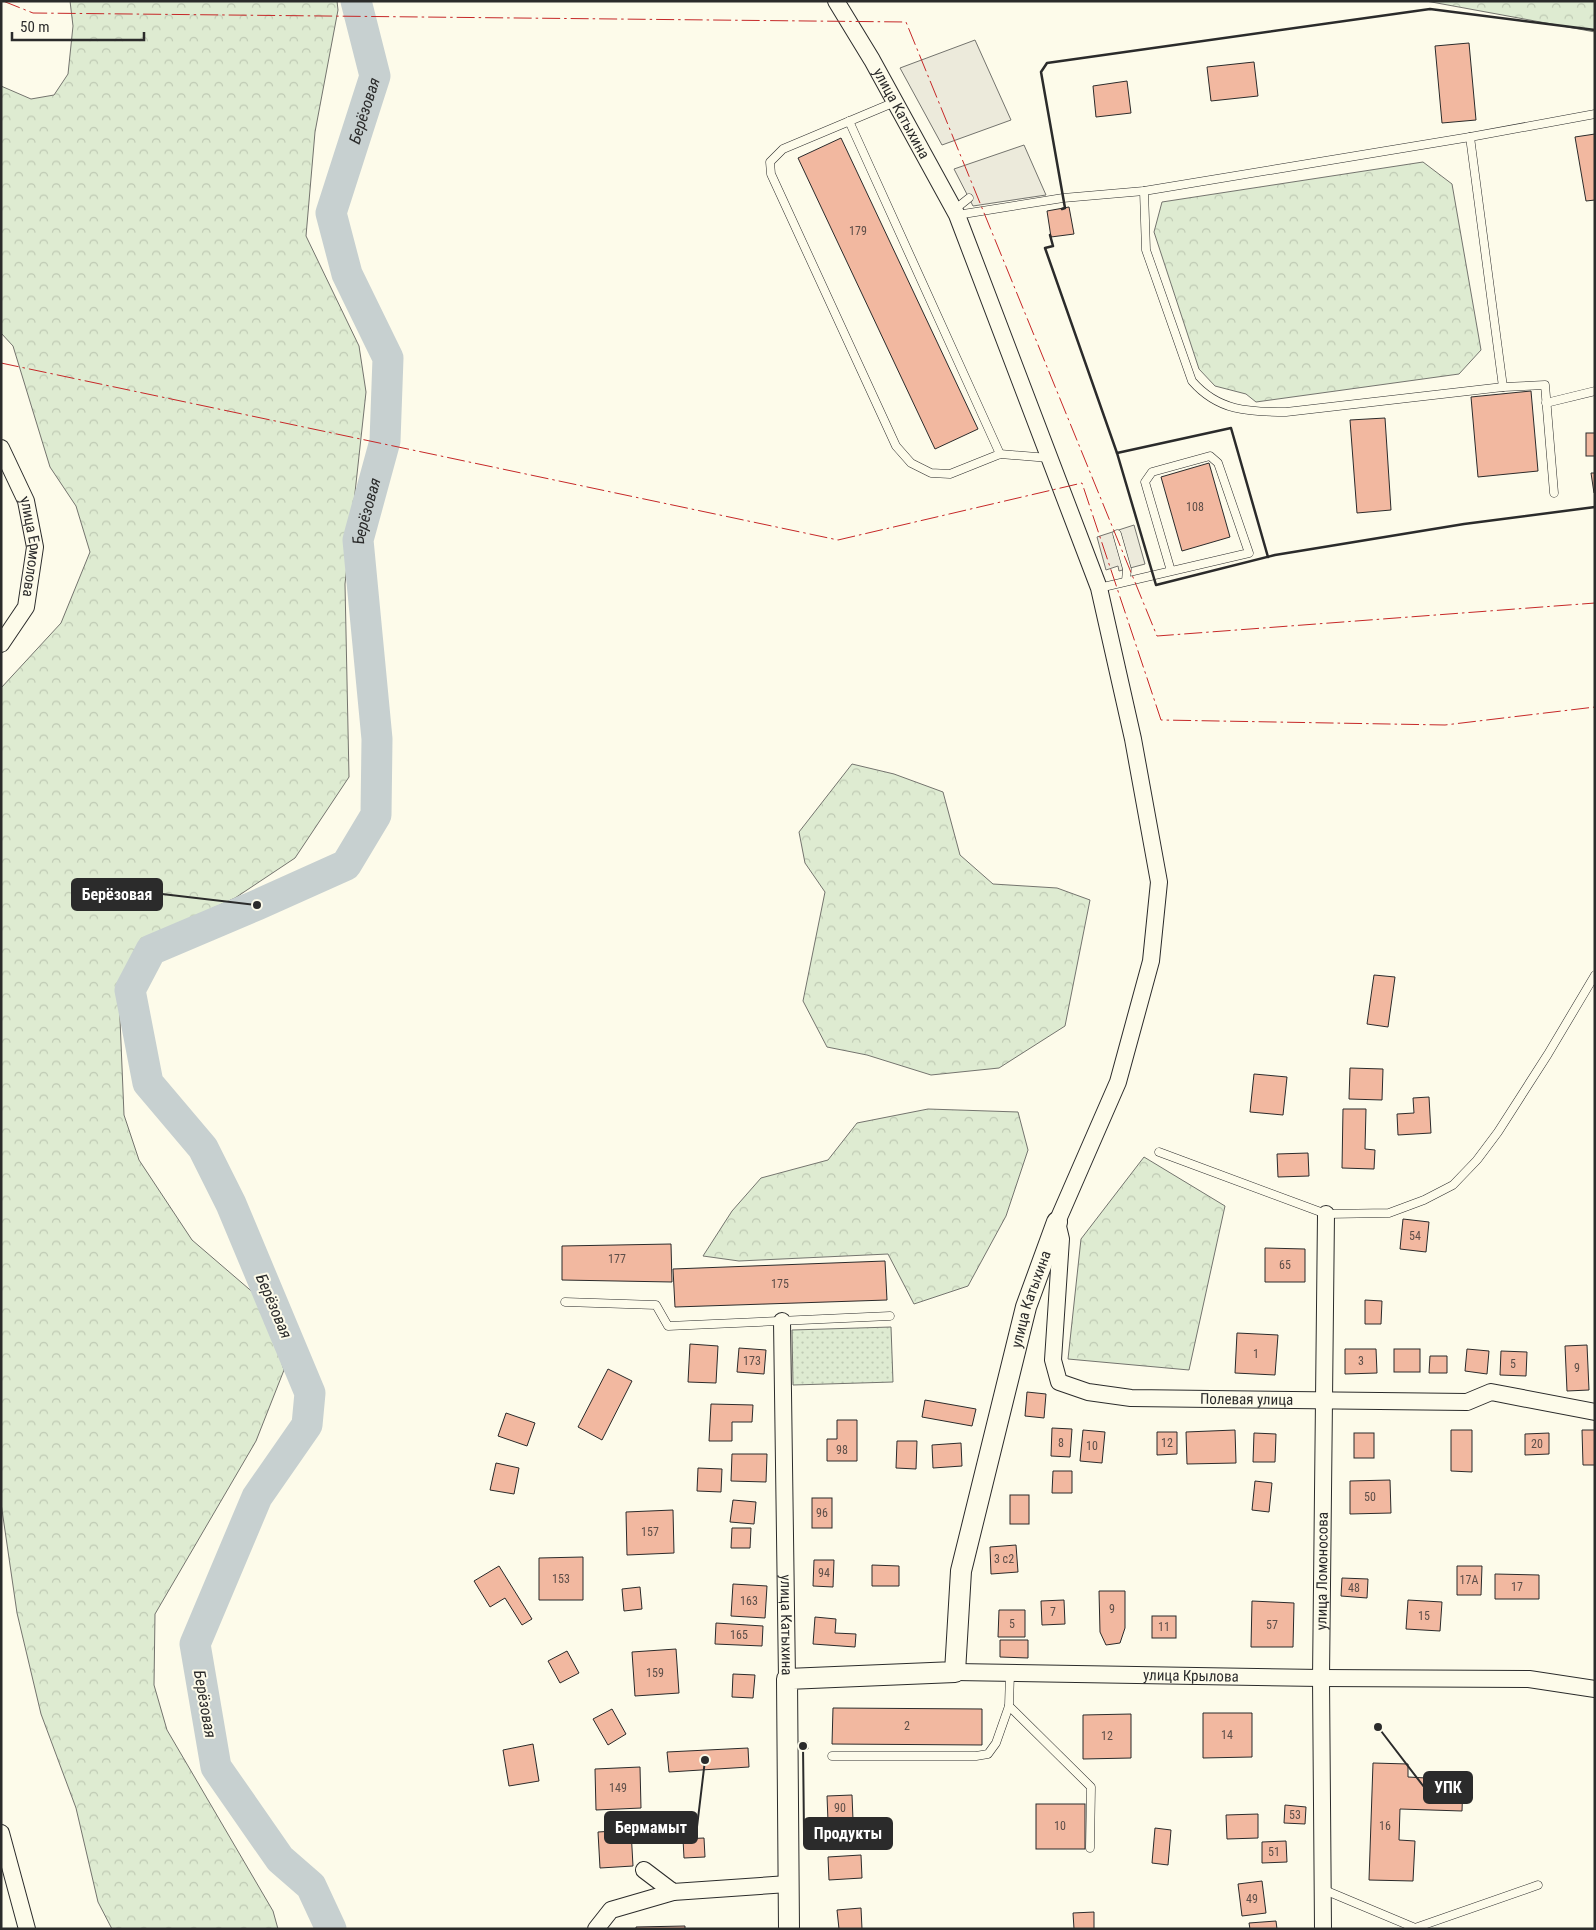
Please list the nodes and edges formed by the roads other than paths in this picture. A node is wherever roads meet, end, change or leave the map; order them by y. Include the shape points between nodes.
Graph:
1 (836, 1) edge
2 (895, 102) junction
3 (1595, 114) edge
4 (849, 121) junction
5 (1470, 137) junction
6 (1144, 191) junction
7 (969, 198) dead end
8 (958, 218) junction
9 (1503, 387) junction
10 (1595, 391) edge
11 (1546, 403) junction
12 (1, 448) edge
13 (1000, 454) junction
14 (1049, 458) junction
15 (1554, 493) dead end
16 (1117, 534) dead end
17 (1171, 571) junction
18 (1126, 581) junction
19 (1099, 588) junction
20 (1, 644) edge
21 (1595, 975) edge
22 (1159, 1152) dead end
23 (1326, 1214) junction
24 (1057, 1222) junction
25 (565, 1302) dead end
26 (890, 1316) dead end
27 (782, 1321) junction
28 (1323, 1400) junction
29 (1595, 1412) edge
30 (955, 1672) junction
31 (1010, 1673) junction
32 (1321, 1678) junction
33 (787, 1679) junction
34 (1595, 1688) edge
35 (1009, 1706) junction
36 (832, 1756) dead end
37 (1, 1833) edge
38 (1090, 1848) dead end
39 (644, 1870) dead end
40 (788, 1884) junction
41 (1538, 1885) dead end
42 (1322, 1889) junction
43 (673, 1892) junction
44 (28, 1929) edge
45 (596, 1929) edge
46 (789, 1929) edge
47 (1323, 1929) edge

1 - 2 street, улица Катыхина
2 - 4 lane
2 - 8 street, улица Катыхина
3 - 5 lane
4 - 13 lane
4 - 13 lane via 783,149 770,162 771,174 896,446 911,463 931,473 950,474
5 - 6 lane
5 - 9 lane
6 - 8 lane via 1063,198
6 - 9 lane via 1146,250 1192,381 1202,393 1227,407 1255,412 1286,412
7 - 8 lane
8 - 14 street, улица Катыхина
9 - 11 lane via 1544,385
10 - 11 lane
11 - 15 lane
12 - 20 street, улица Ермолова via 26,501 35,547 26,608
13 - 14 lane
14 - 19 street, улица Катыхина
16 - 18 lane via 1127,568
17 - 17 lane via 1249,553 1218,463 1210,456 1152,472 1145,482
17 - 18 lane
18 - 19 lane
19 - 24 street, улица Катыхина via 1133,739 1159,882 1151,961 1118,1082
21 - 23 lane via 1498,1132 1478,1160 1453,1185 1389,1213
22 - 23 lane
23 - 28 street, улица Ломоносова
24 - 28 street, Полевая улица via 1061,1239 1053,1360 1059,1382 1088,1392 1131,1398
24 - 30 street, улица Катыхина via 1026,1307 961,1572
25 - 27 lane via 656,1305 668,1326
26 - 27 lane
27 - 33 street, улица Катыхина
28 - 29 street, Полевая улица via 1467,1402 1491,1392
28 - 32 street, улица Ломоносова
30 - 31 street, улица Крылова
30 - 33 street, улица Крылова
31 - 32 street, улица Крылова
31 - 35 lane
32 - 34 street, улица Крылова via 1530,1679
32 - 42 street, улица Ломоносова
33 - 40 street, улица Катыхина
35 - 36 lane via 996,1743 988,1754
35 - 38 lane via 1092,1787
37 - 44 street
39 - 43 street
40 - 43 street
40 - 46 street, улица Катыхина
41 - 42 lane via 1415,1928
42 - 47 street, улица Ломоносова
43 - 45 street via 610,1910

